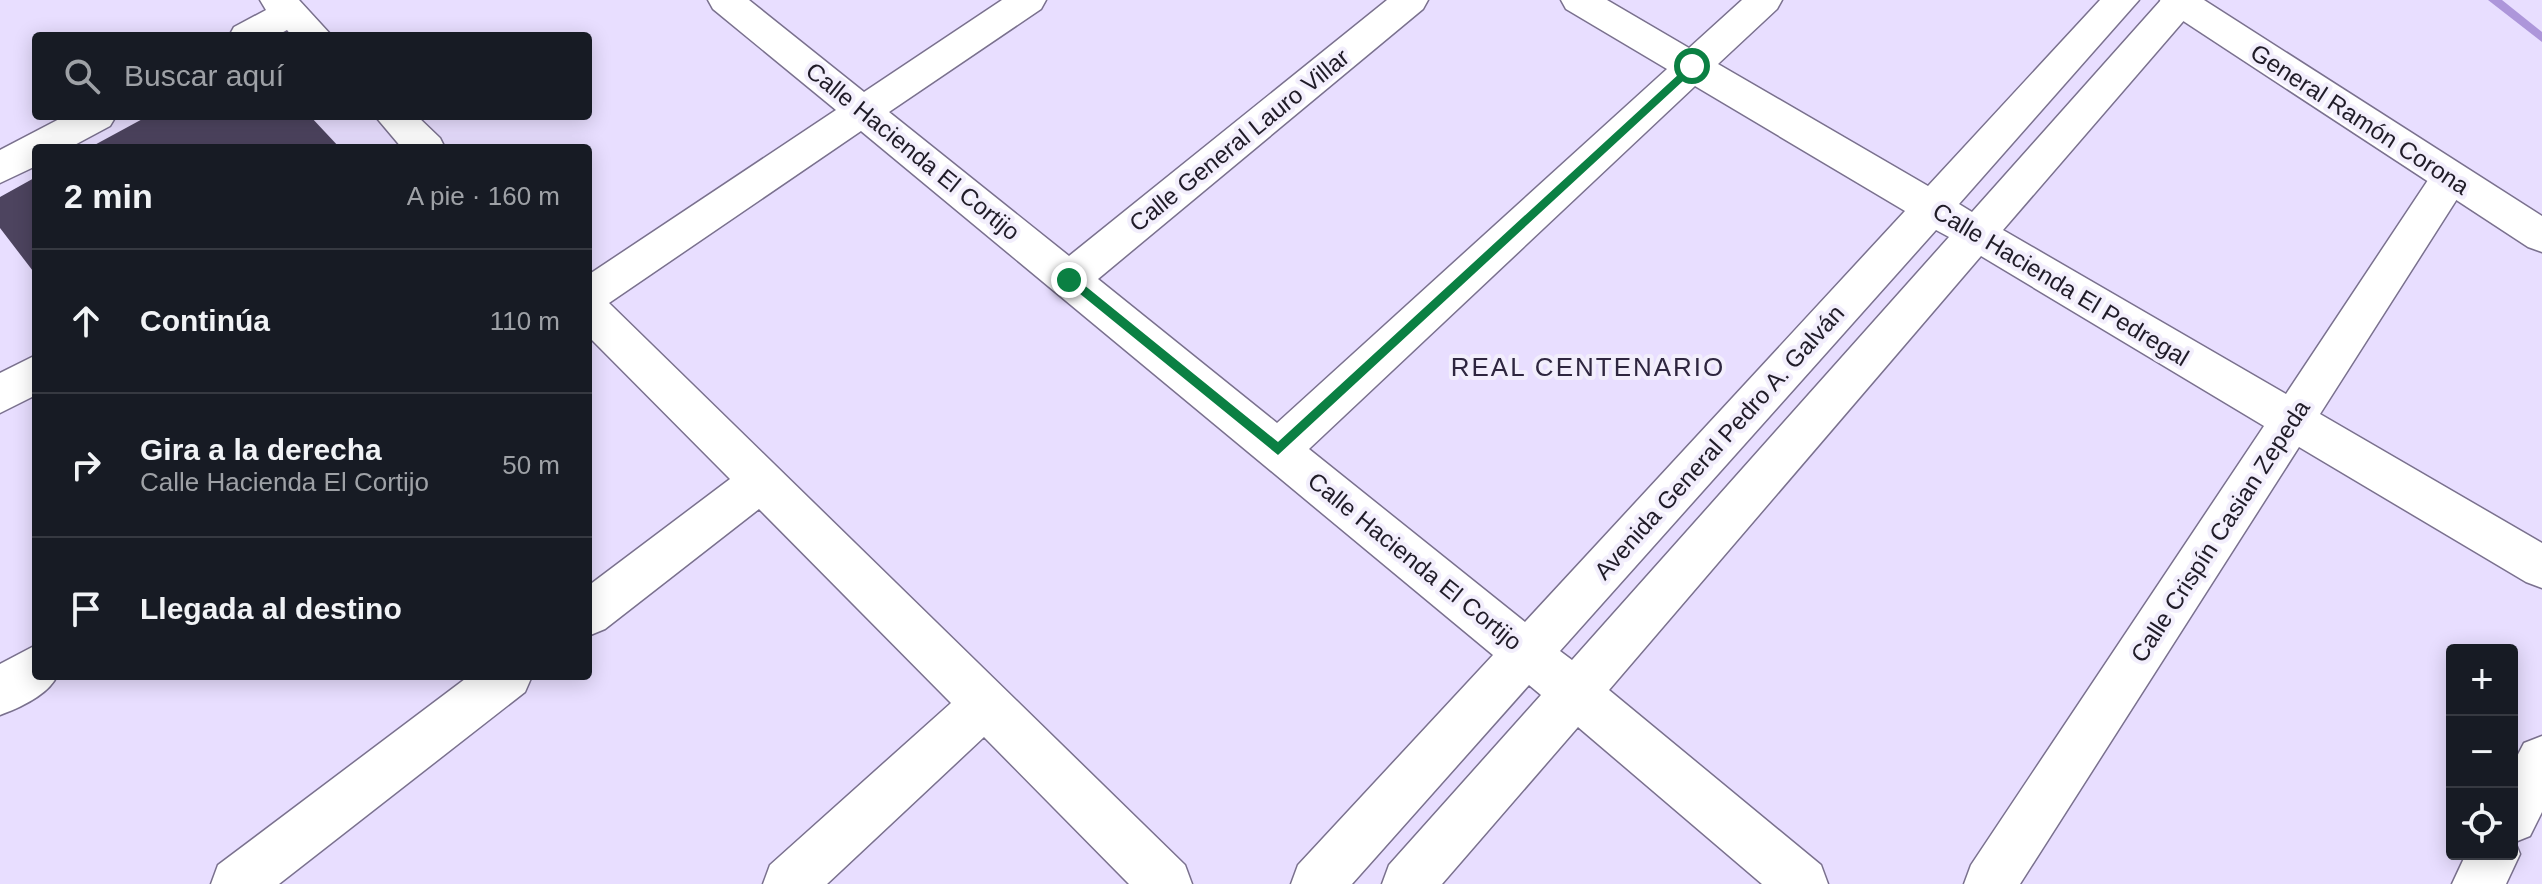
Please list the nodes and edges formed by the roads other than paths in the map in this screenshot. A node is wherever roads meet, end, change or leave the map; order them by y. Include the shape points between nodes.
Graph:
1 (726, 0) edge
2 (1028, 0) edge
3 (1410, 0) edge
4 (1579, 0) edge
5 (1764, 0) edge
6 (2121, 0) edge
7 (2179, 0) edge
8 (294, 16) edge
9 (256, 32) edge
10 (1692, 66) junction
11 (864, 111) junction
12 (90, 120) edge
13 (44, 144) edge
14 (32, 151) edge
15 (0, 168) edge
16 (2450, 178) junction
17 (1932, 208) junction
18 (1976, 234) junction
19 (2542, 236) edge
20 (1069, 280) junction
21 (592, 293) edge
22 (592, 313) edge
23 (32, 375) edge
24 (0, 395) edge
25 (2292, 420) junction
26 (1278, 450) junction
27 (761, 481) junction
28 (2542, 567) edge
29 (592, 611) edge
30 (1527, 653) junction
31 (32, 671) edge
32 (503, 680) edge
33 (0, 692) edge
34 (1575, 693) junction
35 (985, 704) junction
36 (2542, 760) edge
37 (2518, 806) edge
38 (2491, 860) edge
39 (237, 884) edge
40 (789, 884) edge
41 (1166, 884) edge
42 (1317, 884) edge
43 (1408, 884) edge
44 (1802, 884) edge
45 (1990, 884) edge
46 (2478, 884) edge

1 - 11 street, Calle Hacienda El Cortijo
2 - 11 street
3 - 20 street, Calle General Lauro Villar
4 - 10 street, Calle Hacienda El Pedregal
5 - 10 street
6 - 17 street, Avenida General Pedro A. Galván
7 - 16 street, General Ramón Corona
7 - 18 street
8 - 9 street
10 - 17 street, Calle Hacienda El Pedregal
10 - 26 street
11 - 20 street, Calle Hacienda El Cortijo
11 - 21 street
12 - 13 street
14 - 15 street
16 - 19 street, General Ramón Corona
16 - 25 street, Calle Crispín Casian Zepeda
17 - 18 street, Calle Hacienda El Pedregal
17 - 30 street, Avenida General Pedro A. Galván
18 - 25 street, Calle Hacienda El Pedregal
18 - 34 street
20 - 26 street, Calle Hacienda El Cortijo
22 - 27 street
23 - 24 street
25 - 28 street, Calle Hacienda El Pedregal
25 - 45 street, Calle Crispín Casian Zepeda
26 - 30 street, Calle Hacienda El Cortijo
27 - 29 street
27 - 35 street
30 - 34 street, Calle Hacienda El Cortijo
30 - 42 street, Avenida General Pedro A. Galván
31 - 33 street
32 - 39 street
34 - 43 street
34 - 44 street, Calle Hacienda El Cortijo
35 - 40 street
35 - 41 street
36 - 37 street
38 - 46 street

